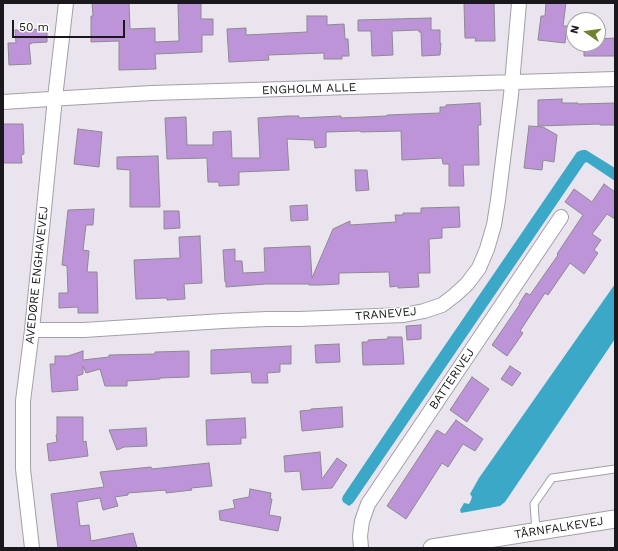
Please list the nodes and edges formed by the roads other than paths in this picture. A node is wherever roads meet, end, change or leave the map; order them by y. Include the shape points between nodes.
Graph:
1 (66, 3) edge
2 (520, 3) edge
3 (615, 80) edge
4 (512, 83) junction
5 (55, 98) junction
6 (3, 102) edge
7 (561, 217) dead end
8 (32, 330) junction
9 (615, 469) edge
10 (615, 519) edge
11 (536, 532) junction
12 (32, 548) edge
13 (361, 548) edge
14 (432, 548) edge

1 - 5 street, AVEDØRE ENGHAVEVEJ
2 - 4 street, TRANEVEJ
3 - 4 street, ENGHOLM ALLE
4 - 5 street, ENGHOLM ALLE
4 - 8 street, TRANEVEJ via 498,200 487,249 479,268 467,284 442,305 404,315 223,321 84,330
5 - 6 street, ENGHOLM ALLE
5 - 8 street, AVEDØRE ENGHAVEVEJ
7 - 13 street, BATTERIVEJ via 368,504 362,521
8 - 12 street, AVEDØRE ENGHAVEVEJ via 23,401 23,469
9 - 11 lane via 552,478 534,504
10 - 11 street, TÅRNFALKEVEJ
11 - 14 street, TÅRNFALKEVEJ

